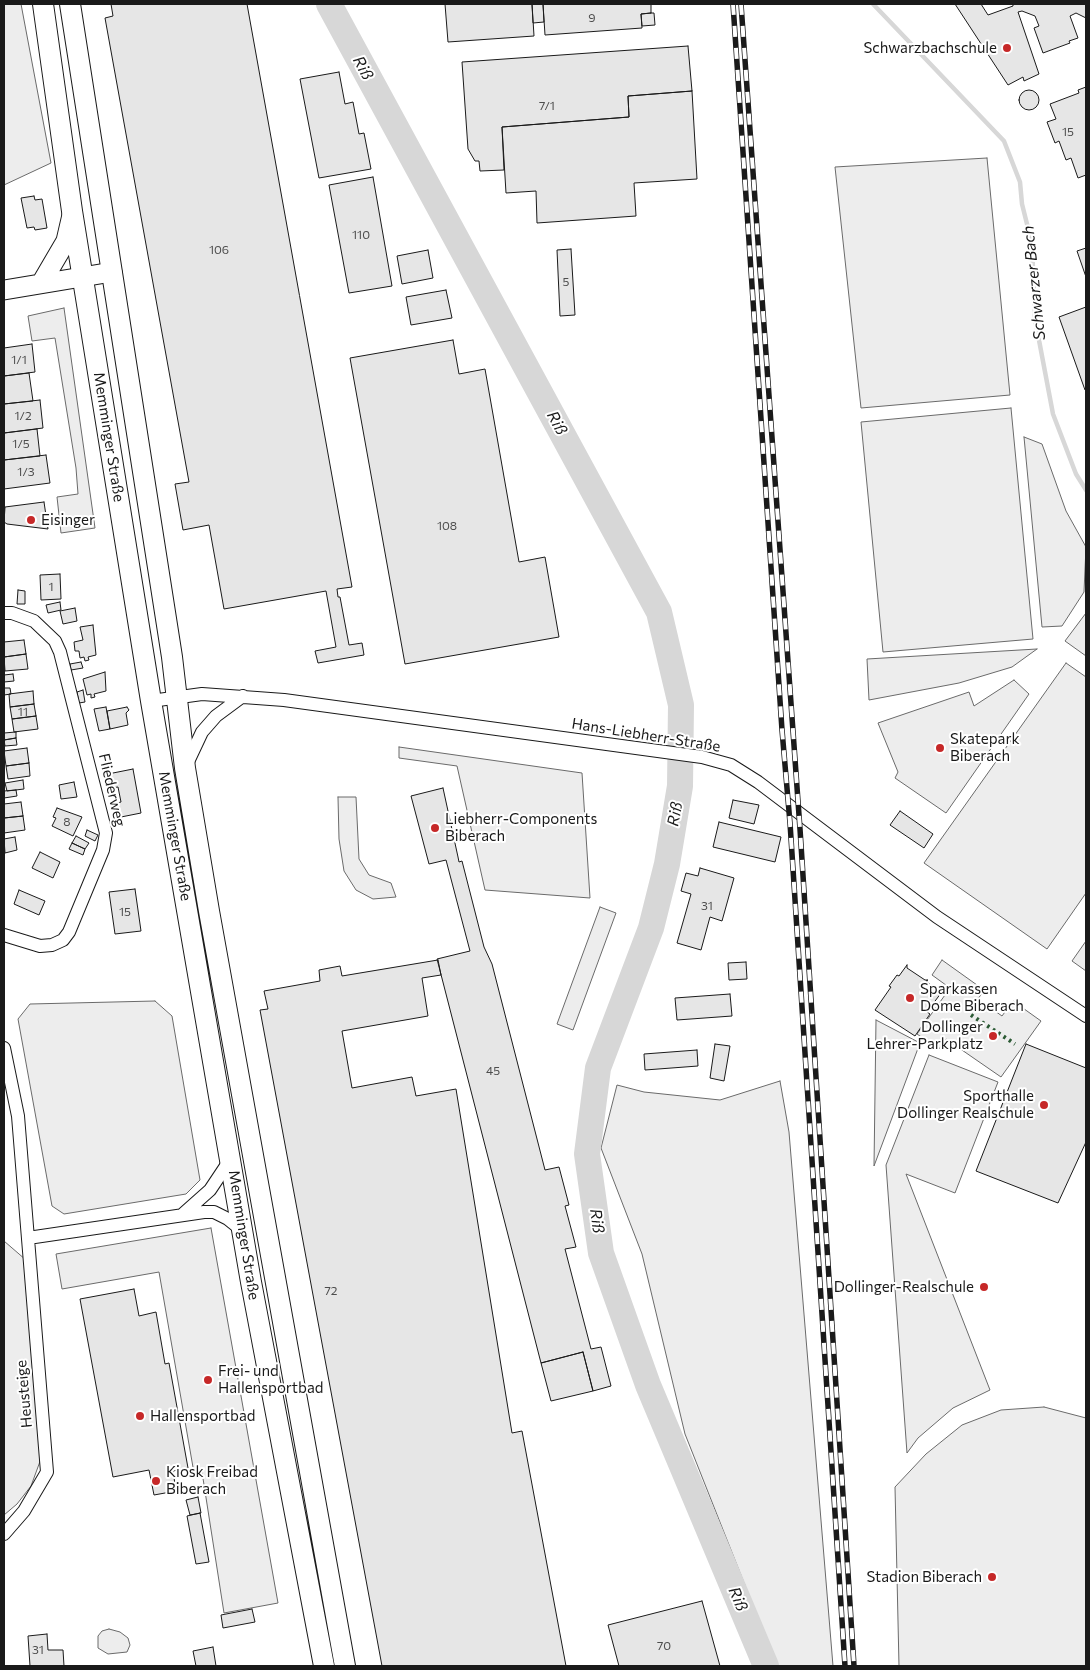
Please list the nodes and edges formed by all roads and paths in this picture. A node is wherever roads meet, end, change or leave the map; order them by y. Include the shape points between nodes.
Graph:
1 (43, 4) edge
2 (70, 4) edge
3 (72, 211) junction
4 (112, 272) junction
5 (84, 276) junction
6 (42, 282) junction
7 (4, 290) edge
8 (4, 614) edge
9 (243, 696) junction
10 (177, 697) junction
11 (151, 700) junction
12 (185, 768) junction
13 (4, 935) edge
14 (1086, 1016) edge
15 (4, 1048) edge
16 (231, 1158) junction
17 (182, 1214) junction
18 (244, 1232) junction
19 (28, 1238) junction
20 (4, 1534) edge
21 (324, 1666) edge
22 (345, 1666) edge

1 - 3 main road, Memminger Straße
2 - 4 main road, Memminger Straße
3 - 5 main road, Memminger Straße
3 - 6 street via 66,241
4 - 5 street
4 - 10 main road, Memminger Straße
5 - 6 street
5 - 11 main road, Memminger Straße
6 - 7 street
8 - 13 street, Fliederweg via 12,613 34,621 50,636 60,652 106,833 103,850 63,940 40,946
9 - 10 street, Hans-Liebherr-Straße via 202,694
9 - 12 street via 216,716 202,732
9 - 14 street, Hans-Liebherr-Straße via 702,757 732,765 937,917
10 - 11 street, Hans-Liebherr-Straße
10 - 12 main road, Memminger Straße
11 - 16 main road, Memminger Straße
12 - 22 main road, Memminger Straße via 294,1395
15 - 19 street, Heusteige via 18,1116
16 - 17 street via 210,1190
16 - 18 main road, Memminger Straße
17 - 18 street via 214,1212
17 - 19 street
18 - 21 main road, Memminger Straße
19 - 20 street, Heusteige via 47,1472 24,1511

